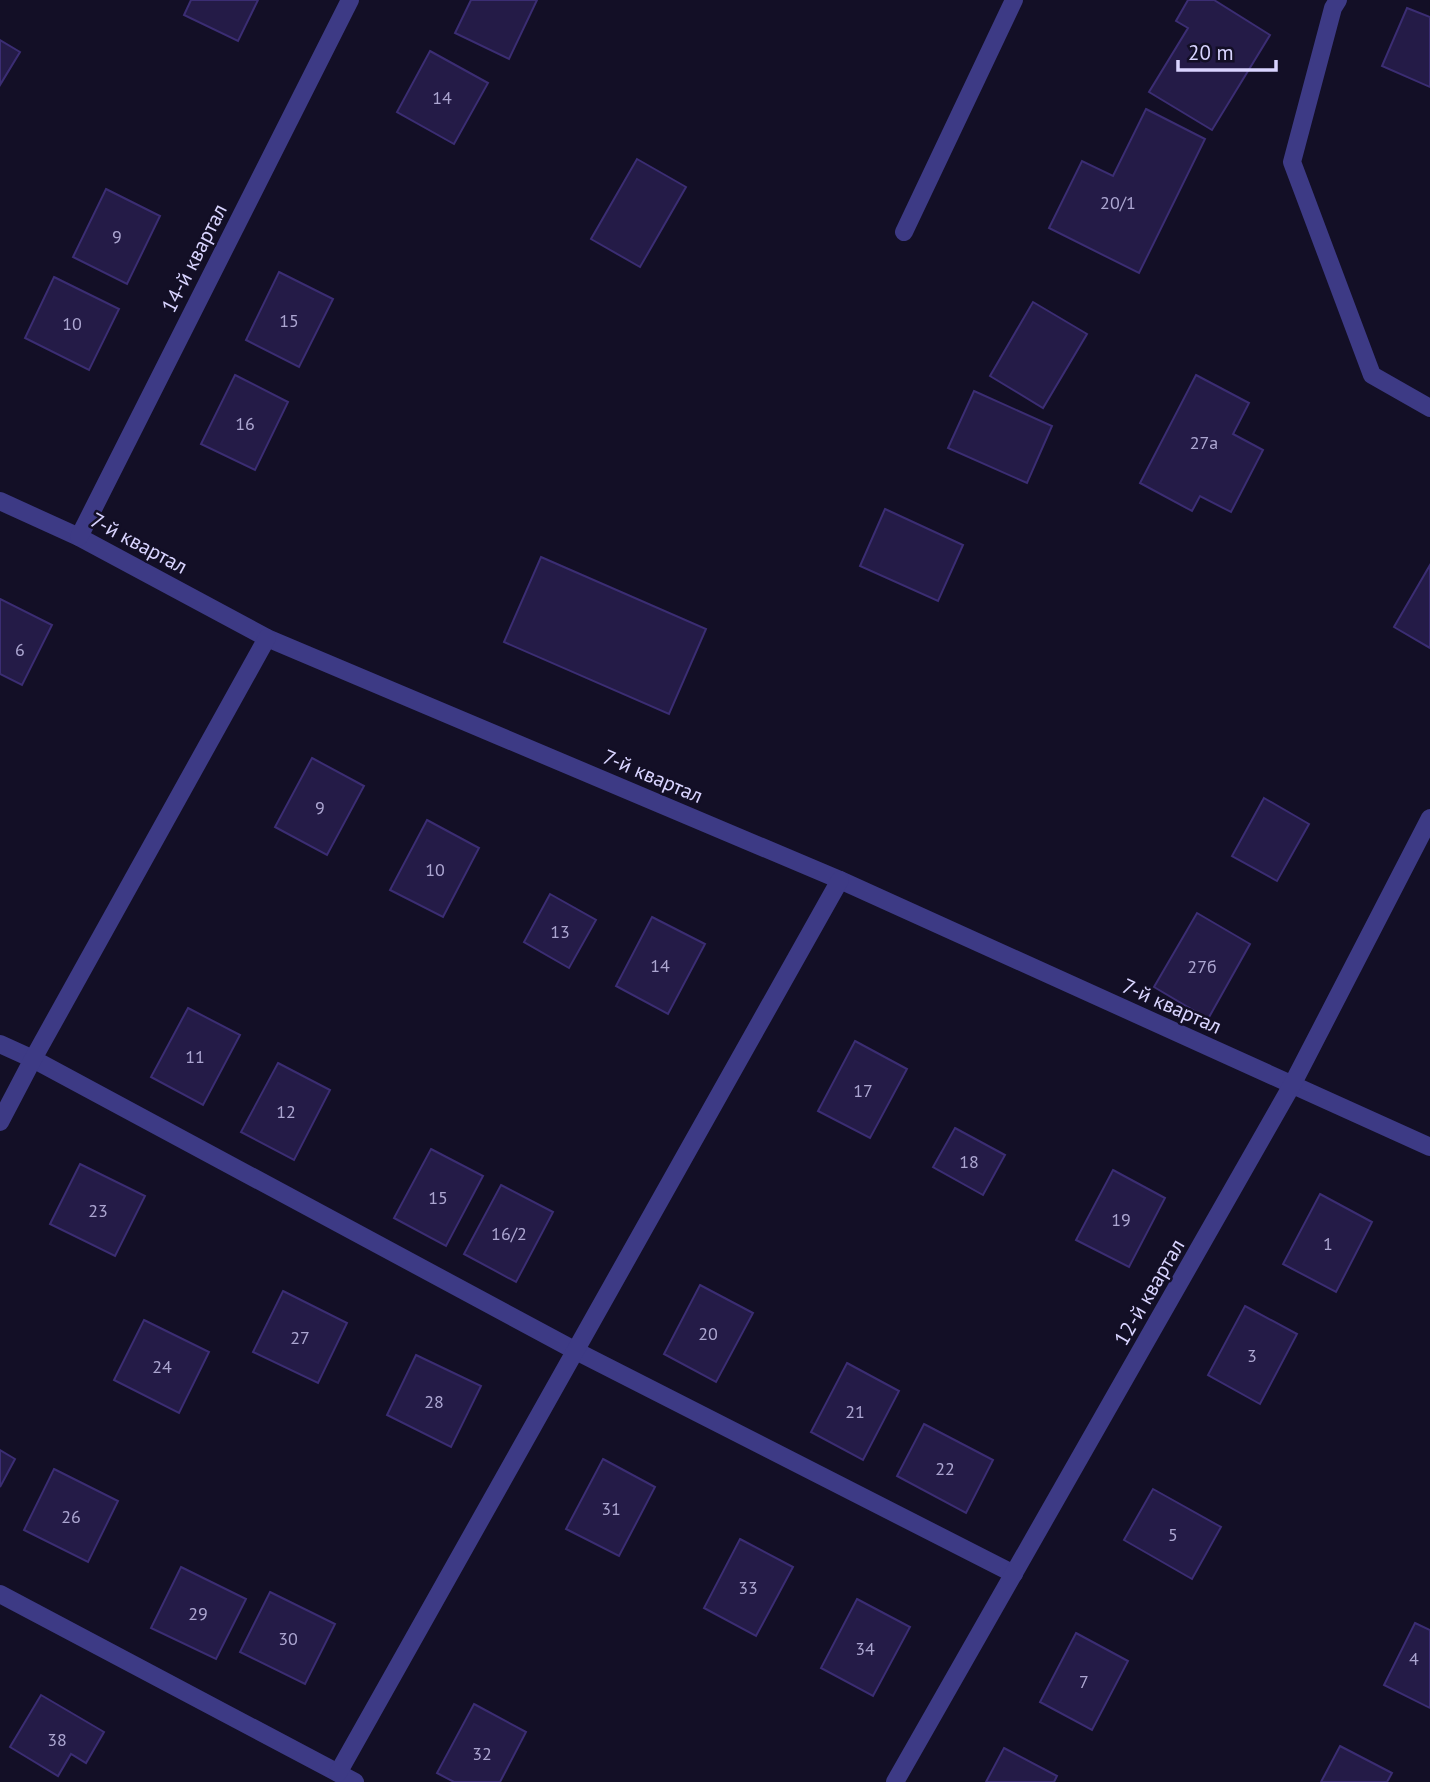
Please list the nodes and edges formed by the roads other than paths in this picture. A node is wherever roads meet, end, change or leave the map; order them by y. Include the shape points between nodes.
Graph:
1 (350, 0) edge
2 (1014, 0) edge
3 (1338, 0) edge
4 (904, 232) dead end
5 (1430, 408) edge
6 (0, 501) edge
7 (79, 537) junction
8 (267, 639) junction
9 (1430, 818) edge
10 (840, 880) junction
11 (0, 1044) edge
12 (33, 1059) junction
13 (1292, 1085) junction
14 (0, 1122) edge
15 (1430, 1147) edge
16 (576, 1351) junction
17 (1014, 1574) junction
18 (0, 1594) edge
19 (338, 1773) junction
20 (355, 1782) edge
21 (895, 1782) edge

1 - 7 street, 14-й квартал
2 - 4 street
3 - 5 street via 1292,162 1371,374
6 - 7 street, 7-й квартал
7 - 8 street, 7-й квартал
8 - 10 street, 7-й квартал
8 - 12 street
9 - 13 street, 12-й квартал
10 - 13 street, 7-й квартал
10 - 16 street
11 - 12 street
12 - 14 street
12 - 16 street
13 - 15 street, 7-й квартал
13 - 17 street, 12-й квартал
16 - 17 street
16 - 19 street
17 - 21 street, 12-й квартал
18 - 19 street
19 - 20 street

